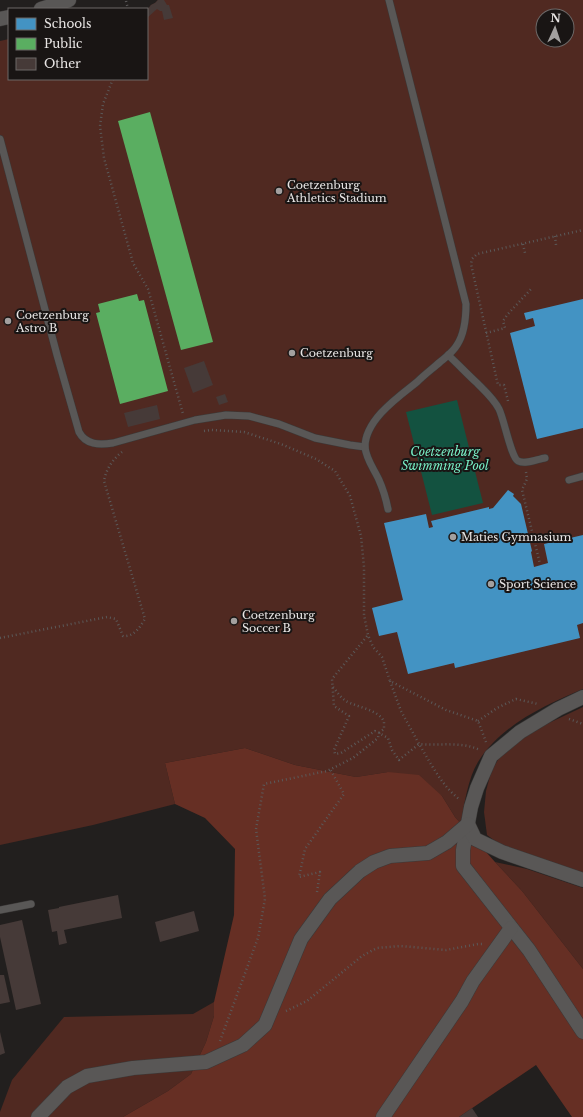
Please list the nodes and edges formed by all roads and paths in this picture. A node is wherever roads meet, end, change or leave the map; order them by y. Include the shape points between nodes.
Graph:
1 (69, 0) edge
2 (389, 0) edge
3 (126, 1) dead end
4 (44, 8) edge
5 (128, 8) edge
6 (113, 80) edge
7 (0, 139) edge
8 (583, 230) edge
9 (555, 236) junction
10 (523, 244) junction
11 (556, 245) dead end
12 (525, 253) dead end
13 (531, 289) dead end
14 (486, 333) junction
15 (448, 355) junction
16 (509, 407) dead end
17 (186, 423) junction
18 (203, 431) dead end
19 (365, 447) junction
20 (129, 450) dead end
21 (545, 458) dead end
22 (525, 471) dead end
23 (583, 476) edge
24 (569, 480) dead end
25 (388, 509) dead end
26 (540, 564) dead end
27 (368, 636) junction
28 (0, 638) edge
29 (390, 681) junction
30 (332, 687) junction
31 (583, 697) edge
32 (558, 709) junction
33 (478, 721) junction
34 (379, 733) junction
35 (419, 744) junction
36 (491, 756) junction
37 (330, 769) junction
38 (471, 807) junction
39 (468, 824) junction
40 (583, 880) edge
41 (317, 893) dead end
42 (31, 904) dead end
43 (0, 910) edge
44 (511, 928) junction
45 (499, 944) junction
46 (265, 1025) junction
47 (583, 1032) edge
48 (214, 1058) junction
49 (38, 1117) edge
50 (382, 1117) edge

1 - 4 street
2 - 15 lane via 466,304 463,332 457,346
3 - 5 path
6 - 17 path via 103,104 100,126 104,158 133,264 148,290
7 - 17 lane via 57,355 82,438 94,443 107,444
8 - 9 path
9 - 10 path
9 - 11 path
10 - 12 path
10 - 14 path via 477,254 472,259
13 - 14 path via 508,314 504,321 505,328
14 - 16 path via 498,386 504,384
15 - 19 lane via 380,414 370,428
15 - 21 lane via 493,399 505,424 516,459 523,462
17 - 19 lane via 226,415 249,416 315,438
18 - 27 path via 244,432 316,458 335,471 350,496 361,536 364,615
19 - 25 lane via 367,457 380,481
20 - 28 path via 111,462 104,481 145,619 138,631 127,637 123,636 116,619 107,617
22 - 26 path via 527,479 522,490
23 - 24 lane
27 - 29 path via 372,647 382,657
27 - 30 path via 332,679
29 - 33 path via 446,710
29 - 35 path
30 - 34 path via 346,701 379,716 384,722 384,729
30 - 34 path via 334,706 349,716 335,746 335,754 341,753 375,732
31 - 32 street
32 - 33 path via 516,699
32 - 36 street via 520,732
33 - 36 path
34 - 35 path via 388,738 399,760
34 - 37 path via 378,738 353,758
35 - 36 path via 455,744 475,748
35 - 38 path via 452,793
36 - 38 street
37 - 41 path via 344,794 305,849 299,878 320,872
37 - 48 path via 264,784 256,829 265,899 258,938
38 - 39 street
39 - 40 street via 474,839 502,852
39 - 44 street via 463,866
39 - 46 street via 447,842 428,853 390,856 374,862 360,871 330,899 301,939
42 - 43 lane
44 - 45 street
44 - 47 street via 529,950
45 - 46 path via 478,944 446,950 402,946 377,948 362,956 307,1001 275,1016
45 - 50 street
46 - 48 street via 243,1045
48 - 49 street via 206,1062 133,1068 87,1076 67,1087

